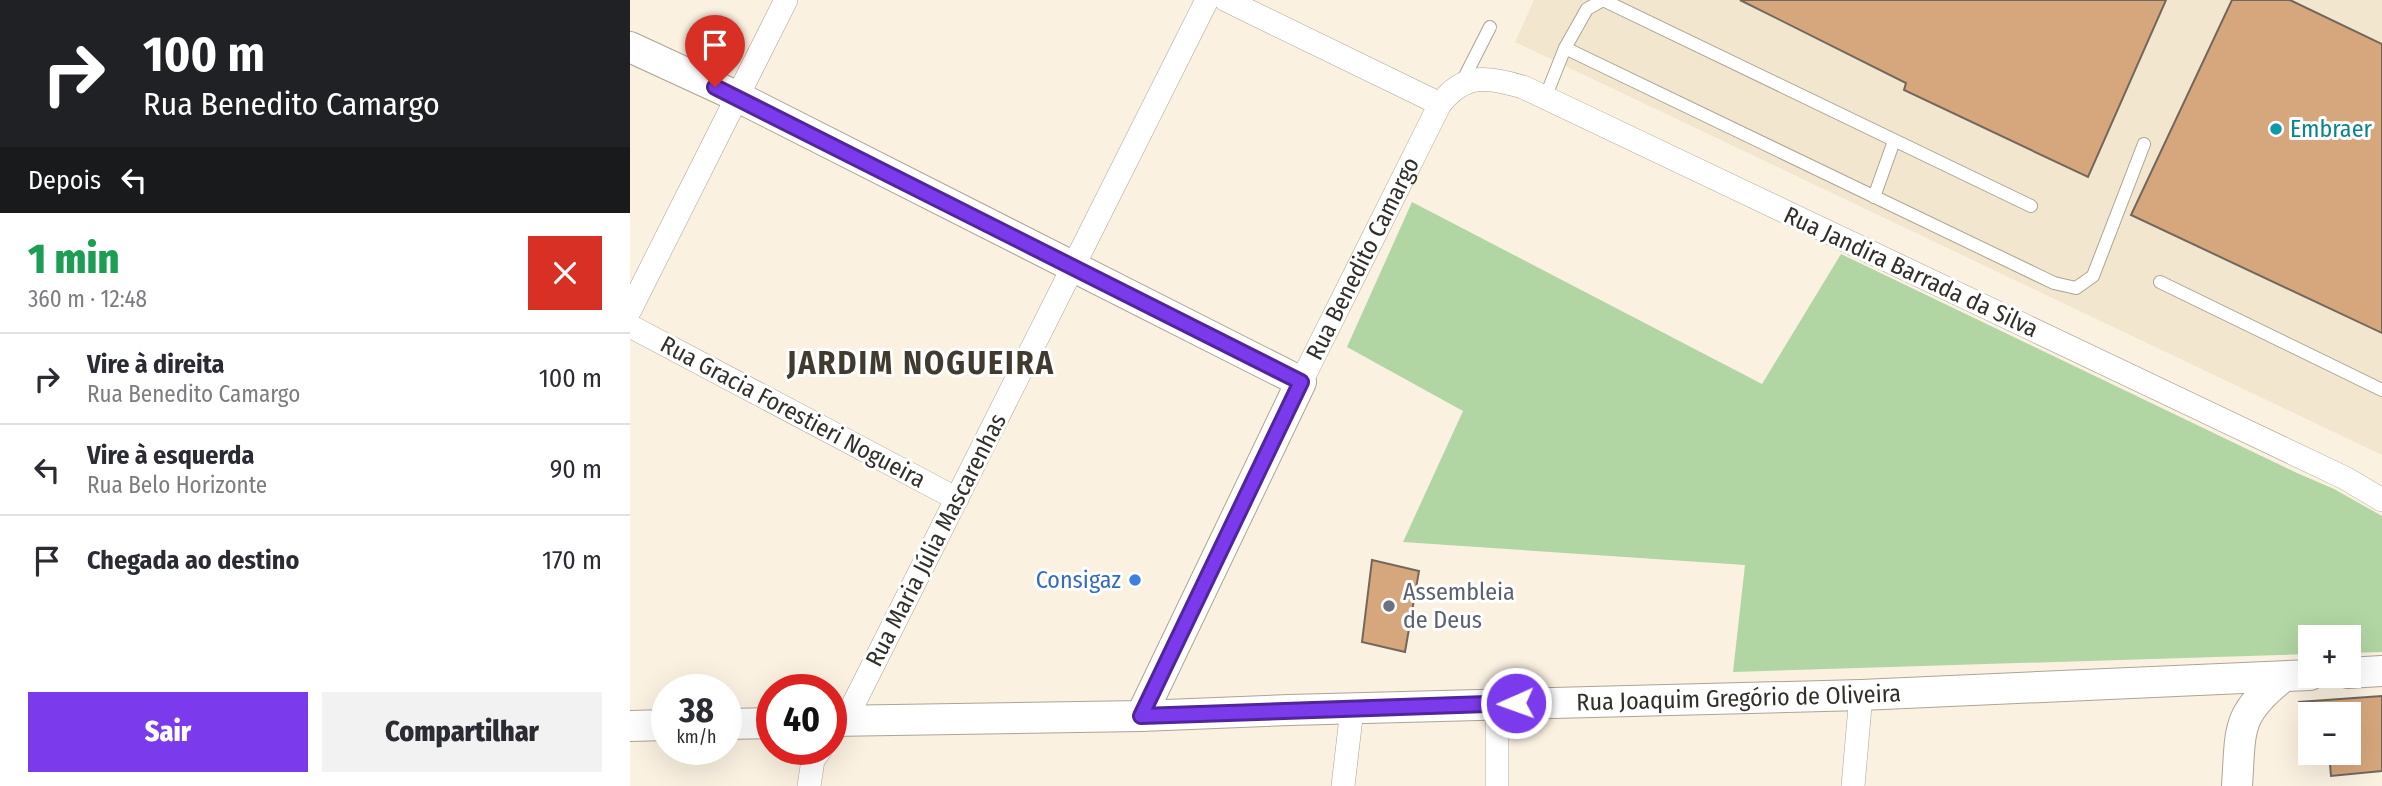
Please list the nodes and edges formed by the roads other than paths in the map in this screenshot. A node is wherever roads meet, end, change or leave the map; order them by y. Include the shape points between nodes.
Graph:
1 (786, 0) edge
2 (1207, 0) edge
3 (1226, 0) edge
4 (1490, 27) dead end
5 (630, 47) edge
6 (1565, 48) junction
7 (1462, 83) junction
8 (736, 96) junction
9 (1545, 98) junction
10 (1440, 104) junction
11 (1894, 141) junction
12 (2144, 144) dead end
13 (1874, 197) junction
14 (2031, 206) dead end
15 (1073, 268) junction
16 (2160, 282) dead end
17 (630, 310) edge
18 (630, 326) edge
19 (1301, 382) junction
20 (2382, 390) edge
21 (957, 499) junction
22 (2382, 500) edge
23 (2382, 671) edge
24 (2361, 672) edge
25 (2296, 676) edge
26 (2186, 681) junction
27 (1861, 695) junction
28 (1497, 704) junction
29 (1352, 709) junction
30 (847, 714) edge
31 (1141, 716) junction
32 (847, 720) edge
33 (651, 725) edge
34 (630, 726) edge
35 (2241, 732) junction
36 (812, 765) edge
37 (809, 786) edge
38 (1343, 786) edge
39 (1497, 786) edge
40 (1853, 786) edge
41 (2237, 786) edge

1 - 8 street
2 - 15 street, Rua Maria Júlia Mascarenhas
3 - 10 street
4 - 7 lane
5 - 8 street
6 - 9 lane
6 - 11 lane via 1587,9 1603,0
6 - 13 lane
7 - 9 street, Rua Jandira Barrada da Silva via 1492,78
7 - 10 street
8 - 15 street
8 - 17 street
9 - 22 street, Rua Jandira Barrada da Silva via 2345,478
10 - 19 street, Rua Benedito Camargo
11 - 13 lane
11 - 14 lane
12 - 13 lane via 2093,276 2076,288 2054,283
15 - 19 street
15 - 21 street, Rua Maria Júlia Mascarenhas
16 - 20 lane
18 - 21 street, Rua Gracia Forestieri Nogueira
19 - 31 street, Rua Benedito Camargo
21 - 30 street, Rua Maria Júlia Mascarenhas
23 - 24 street
25 - 26 street, Rua Joaquim Gregório de Oliveira
25 - 35 street via 2254,703
26 - 27 street, Rua Joaquim Gregório de Oliveira
26 - 35 street via 2225,701
27 - 28 street, Rua Joaquim Gregório de Oliveira
27 - 40 street
28 - 29 street, Rua Joaquim Gregório de Oliveira
28 - 39 street
29 - 31 street, Rua Joaquim Gregório de Oliveira
29 - 38 street
31 - 32 street, Rua Joaquim Gregório de Oliveira
33 - 34 street
35 - 41 street
36 - 37 street

